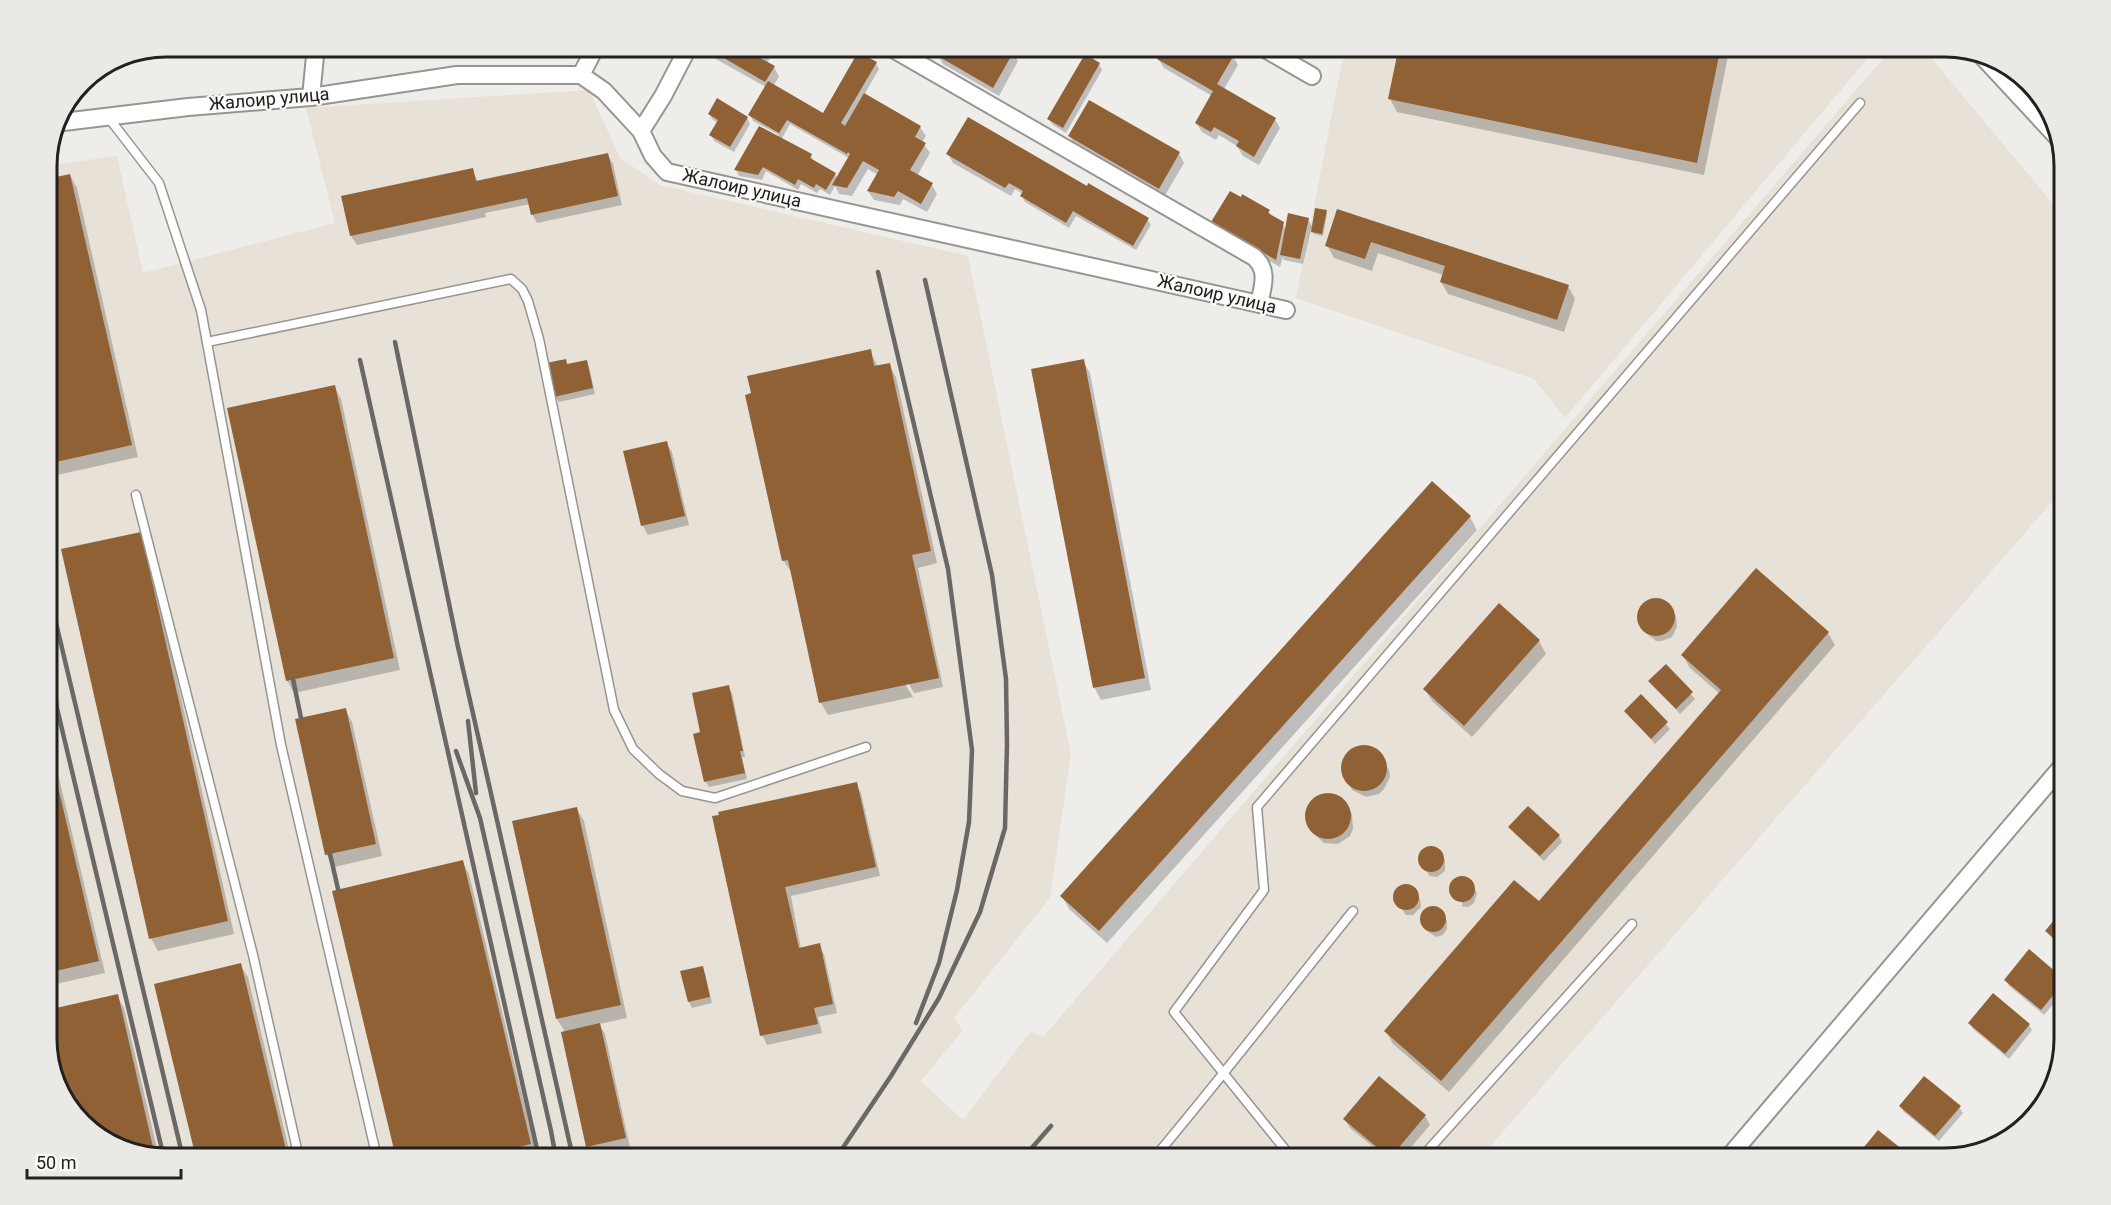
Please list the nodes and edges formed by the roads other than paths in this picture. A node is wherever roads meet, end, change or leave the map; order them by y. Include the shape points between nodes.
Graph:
1 (315, 57) edge
2 (590, 57) edge
3 (683, 57) edge
4 (907, 57) edge
5 (1279, 57) edge
6 (1994, 69) edge
7 (581, 75) junction
8 (1312, 76) dead end
9 (311, 97) junction
10 (1860, 103) dead end
11 (108, 116) junction
12 (66, 122) edge
13 (2046, 125) edge
14 (641, 131) junction
15 (1259, 304) junction
16 (1286, 310) dead end
17 (207, 342) junction
18 (136, 495) dead end
19 (866, 747) dead end
20 (2054, 776) edge
21 (1353, 911) dead end
22 (1632, 924) dead end
23 (1225, 1073) junction
24 (297, 1148) edge
25 (375, 1148) edge
26 (1162, 1148) edge
27 (1284, 1148) edge
28 (1430, 1148) edge
29 (1737, 1148) edge

1 - 9 street
2 - 7 street
3 - 14 street
4 - 15 street via 1254,257 1264,270
5 - 8 street
6 - 13 street
7 - 9 street, Жалоир улица via 457,75
7 - 14 street, Жалоир улица via 604,91
9 - 11 street, Жалоир улица
10 - 23 lane via 1257,807 1264,890 1174,1011
11 - 12 street, Жалоир улица
11 - 17 lane via 159,183 201,310
14 - 15 street, Жалоир улица via 667,171
15 - 16 street, Жалоир улица
17 - 19 lane via 511,279 528,301 539,339 614,710 633,749 682,791 715,798
17 - 25 lane via 281,745
18 - 24 lane via 253,955
20 - 29 street
21 - 23 lane
22 - 28 lane
23 - 26 lane
23 - 27 lane

